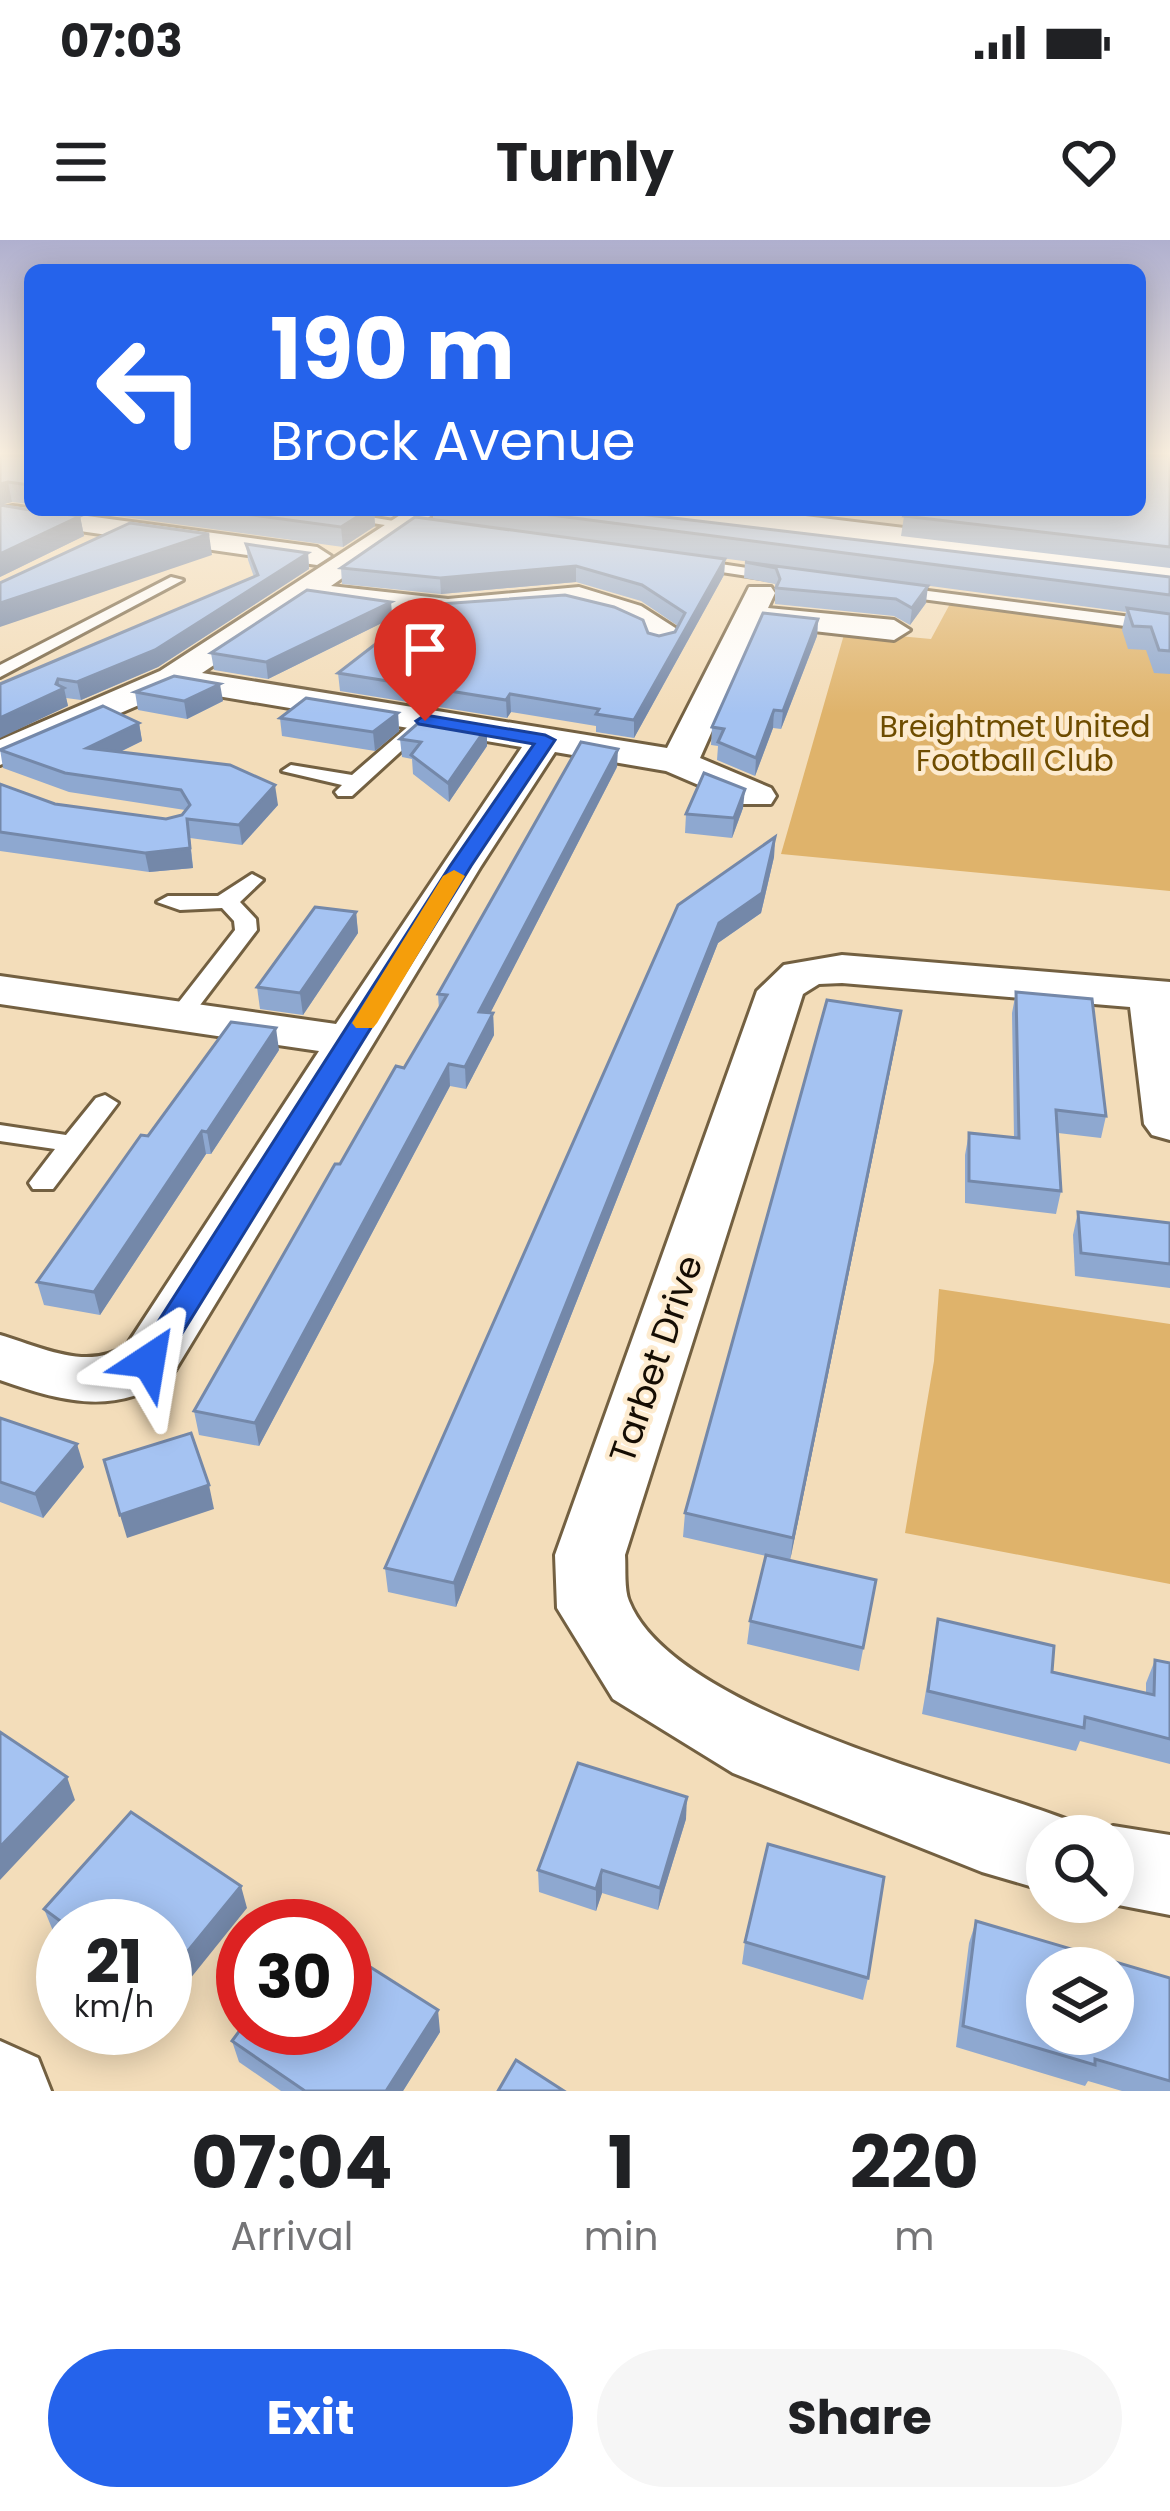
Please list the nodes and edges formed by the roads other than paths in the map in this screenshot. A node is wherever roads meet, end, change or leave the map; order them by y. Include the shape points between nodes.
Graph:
1 (108, 541) edge
2 (210, 541) edge
3 (389, 541) edge
4 (828, 541) edge
5 (901, 541) edge
6 (91, 551) edge
7 (775, 556) edge
8 (658, 559) edge
9 (350, 561) junction
10 (1170, 571) edge
11 (155, 577) edge
12 (954, 578) edge
13 (766, 590) junction
14 (302, 592) junction
15 (1158, 594) edge
16 (948, 598) junction
17 (854, 602) junction
18 (1114, 620) junction
19 (1140, 623) junction
20 (1170, 627) edge
21 (894, 630) dead end
22 (671, 634) edge
23 (1107, 645) dead end
24 (0, 672) edge
25 (172, 678) junction
26 (425, 721) junction
27 (545, 740) junction
28 (675, 761) junction
29 (291, 771) dead end
30 (5, 776) edge
31 (743, 784) edge
32 (252, 880) dead end
33 (168, 902) dead end
34 (228, 902) junction
35 (0, 990) edge
36 (1161, 995) edge
37 (180, 1016) junction
38 (353, 1041) junction
39 (105, 1103) dead end
40 (1170, 1124) edge
41 (0, 1133) edge
42 (73, 1144) junction
43 (43, 1183) dead end
44 (0, 1357) edge
45 (1026, 1845) edge
46 (1134, 1869) edge
47 (1170, 1875) edge

1 - 6 street
2 - 9 street
3 - 9 street
4 - 15 highway
5 - 10 highway
7 - 13 lane
8 - 13 lane
9 - 14 street
11 - 24 lane via 182,581
12 - 16 lane
13 - 17 street
13 - 28 street via 690,747
14 - 22 street via 442,608 574,586
14 - 25 street
15 - 19 lane
16 - 17 lane
16 - 18 lane
17 - 21 street
18 - 19 lane
18 - 23 lane
19 - 20 lane
25 - 26 street
25 - 30 street
26 - 27 street
26 - 29 lane via 351,787
27 - 28 street
27 - 38 street
28 - 31 street
32 - 34 lane
33 - 34 lane
34 - 37 lane via 246,930
35 - 37 street
36 - 40 street
36 - 45 street, Tarbet Drive via 842,969 802,972 788,982 590,1555 593,1608 640,1676 761,1748
37 - 38 street
38 - 44 street via 138,1372 96,1383
39 - 42 lane
41 - 42 lane
42 - 43 lane
46 - 47 street

